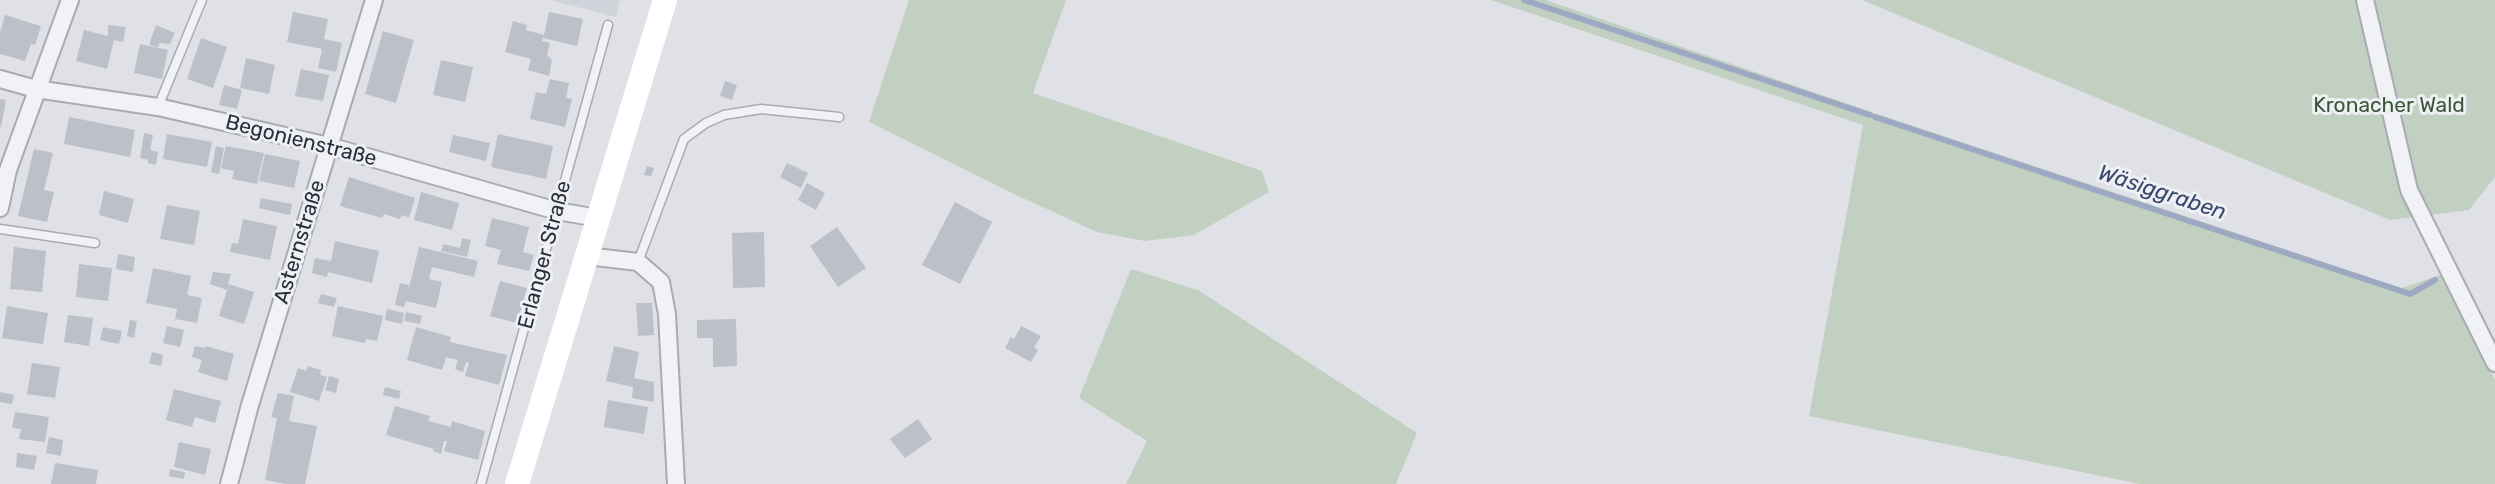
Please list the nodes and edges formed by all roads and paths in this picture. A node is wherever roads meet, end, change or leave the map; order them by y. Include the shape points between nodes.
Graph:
1 (70, 0) edge
2 (202, 0) edge
3 (374, 0) edge
4 (665, 0) edge
5 (2365, 0) edge
6 (608, 25) dead end
7 (0, 79) edge
8 (36, 89) junction
9 (158, 107) junction
10 (839, 117) dead end
11 (329, 146) junction
12 (0, 208) edge
13 (557, 211) junction
14 (598, 218) junction
15 (0, 230) edge
16 (95, 243) dead end
17 (587, 256) junction
18 (638, 262) junction
19 (2495, 363) edge
20 (229, 484) edge
21 (481, 484) edge
22 (517, 484) edge
23 (676, 484) edge

1 - 8 street
2 - 9 lane
3 - 11 street, Asternstraße
4 - 14 main road, Erlanger Straße
5 - 19 street via 2409,190
6 - 13 lane, Erlanger Straße
7 - 8 street, Begonienstraße
8 - 9 street, Begonienstraße
8 - 12 street via 8,170
9 - 11 street, Begonienstraße
10 - 18 lane via 761,109 724,115 706,123 684,139
11 - 13 street, Begonienstraße
11 - 20 street, Asternstraße
13 - 14 street, Begonienstraße
13 - 21 lane, Erlanger Straße
14 - 17 main road, Erlanger Straße
15 - 16 lane
17 - 18 street, Erlanger Straße
17 - 22 main road, Erlanger Straße
18 - 23 street via 662,282

